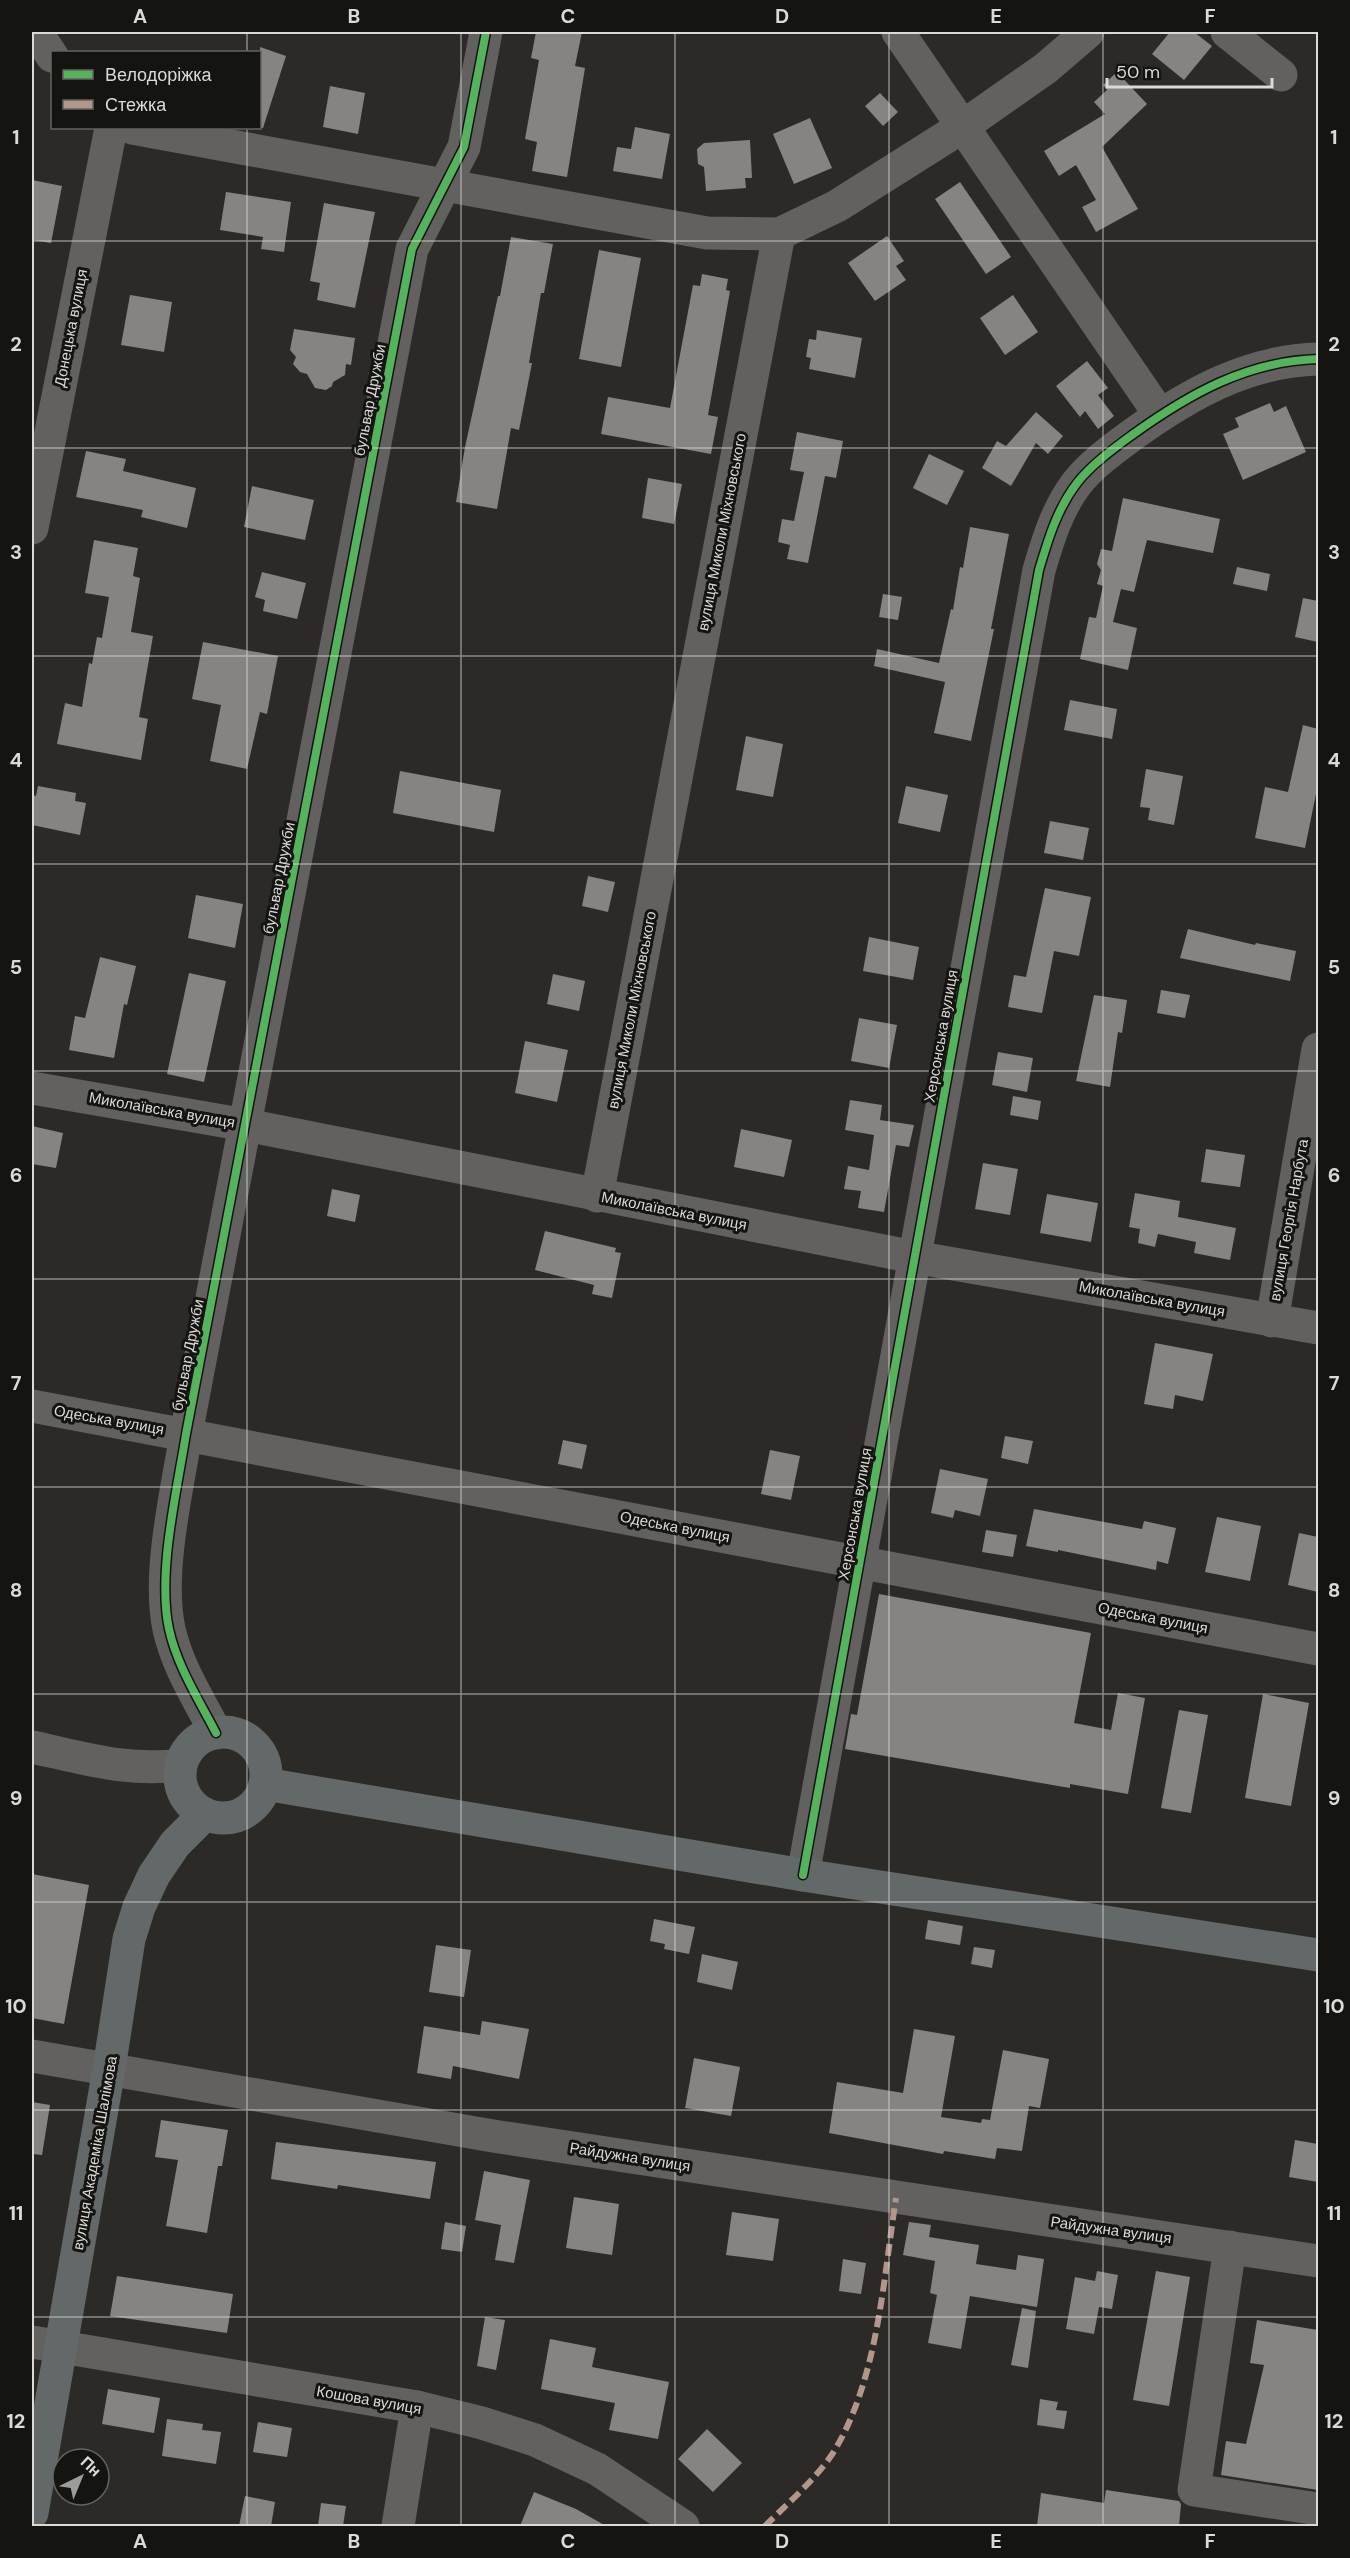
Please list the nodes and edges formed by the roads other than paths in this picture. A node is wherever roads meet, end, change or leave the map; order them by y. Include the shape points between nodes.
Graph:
1 (36, 32) edge
2 (486, 32) edge
3 (898, 32) edge
4 (1088, 32) edge
5 (1227, 32) edge
6 (51, 54) edge
7 (1281, 75) dead end
8 (962, 127) junction
9 (111, 129) edge
10 (138, 129) edge
11 (445, 184) junction
12 (779, 234) junction
13 (1318, 359) edge
14 (1160, 415) junction
15 (32, 528) edge
16 (1318, 1057) edge
17 (32, 1088) edge
18 (246, 1125) junction
19 (597, 1196) junction
20 (914, 1257) junction
21 (1272, 1321) junction
22 (1318, 1328) edge
23 (32, 1406) edge
24 (186, 1434) junction
25 (860, 1563) junction
26 (1318, 1649) edge
27 (216, 1733) junction
28 (32, 1747) edge
29 (181, 1765) junction
30 (265, 1784) junction
31 (205, 1814) junction
32 (803, 1875) junction
33 (1318, 1955) edge
34 (32, 2056) edge
35 (109, 2069) junction
36 (1230, 2247) junction
37 (1318, 2261) edge
38 (46, 2344) edge
39 (417, 2408) junction
40 (1318, 2509) edge
41 (32, 2512) edge
42 (398, 2526) edge
43 (684, 2526) edge

1 - 6 street
2 - 11 street, бульвар Дружби via 464,147
3 - 8 street
4 - 8 street via 1046,68
5 - 7 street
8 - 12 street via 837,206
8 - 14 street
9 - 15 street, Донецька вулиця
10 - 11 street
11 - 12 street via 708,233
11 - 18 street, бульвар Дружби via 412,249
12 - 19 street, вулиця Миколи Міхновського
13 - 14 street, Херсонська вулиця via 1288,360 1240,373
14 - 20 street, Херсонська вулиця via 1114,448 1077,483 1053,524 1039,570
16 - 21 street, вулиця Георгія Нарбута
17 - 18 street, Миколаївська вулиця
18 - 19 street, Миколаївська вулиця
18 - 24 street, бульвар Дружби
19 - 20 street, Миколаївська вулиця
20 - 21 street, Миколаївська вулиця
20 - 25 street, Херсонська вулиця
21 - 22 street, Миколаївська вулиця
23 - 24 street, Одеська вулиця
24 - 25 street, Одеська вулиця
24 - 27 street, бульвар Дружби via 167,1557 169,1629 183,1668
25 - 26 street, Одеська вулиця
25 - 32 street, Херсонська вулиця
27 - 29 main road via 197,1740
27 - 30 main road via 239,1735 251,1742 266,1765
28 - 29 street via 127,1767
29 - 31 main road via 184,1794
30 - 31 main road via 256,1804 245,1813 219,1819
30 - 32 main road
31 - 35 main road, вулиця Академіка Шалімова via 175,1844 139,1907 129,1939
32 - 33 main road
34 - 35 street, Райдужна вулиця
35 - 36 street, Райдужна вулиця via 493,2136
35 - 38 main road, вулиця Академіка Шалімова
36 - 37 street, Райдужна вулиця
36 - 40 street via 1194,2490
38 - 39 street, Кошова вулиця
38 - 41 main road, вулиця Академіка Шалімова
39 - 42 street
39 - 43 street, Кошова вулиця via 535,2440 597,2469

